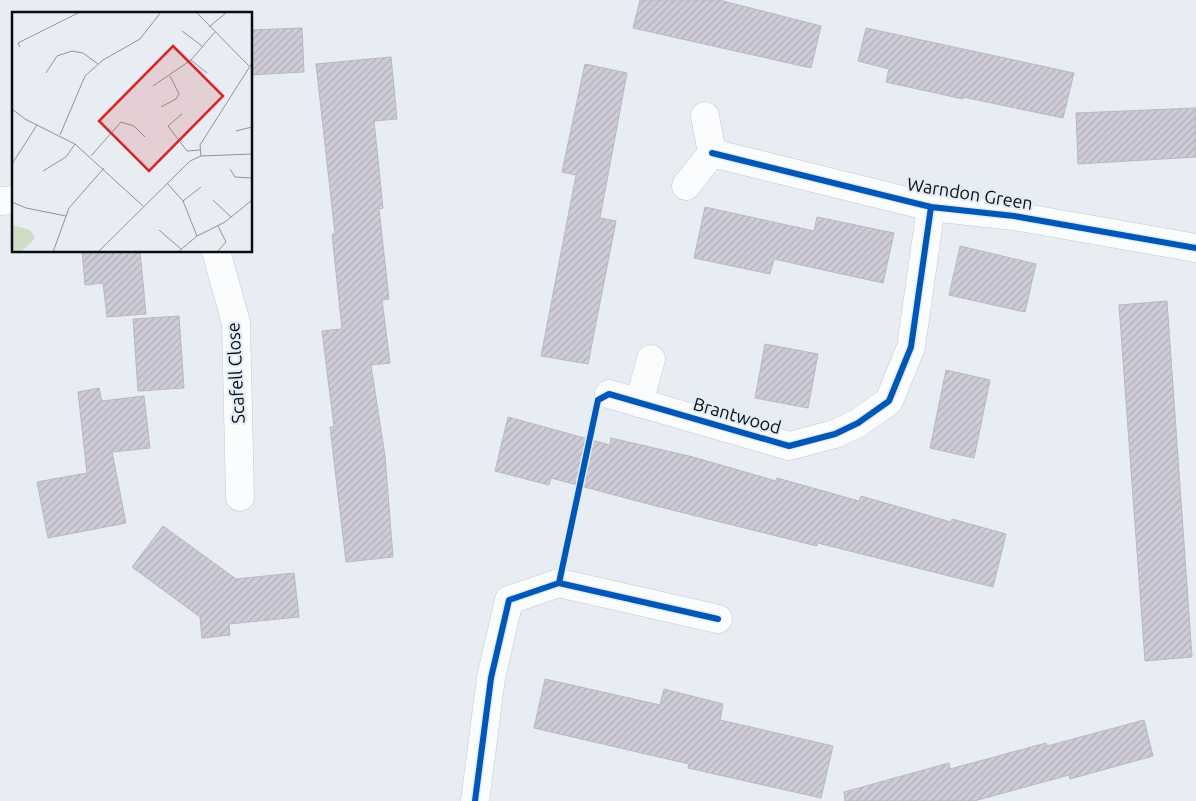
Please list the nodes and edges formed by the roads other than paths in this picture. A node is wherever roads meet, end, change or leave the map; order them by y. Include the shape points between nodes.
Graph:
1 (705, 116) dead end
2 (712, 153) junction
3 (686, 186) dead end
4 (931, 207) junction
5 (1196, 248) edge
6 (216, 252) edge
7 (651, 359) dead end
8 (609, 394) dead end
9 (639, 403) junction
10 (240, 497) dead end
11 (718, 619) dead end
12 (475, 801) edge

1 - 2 street
2 - 3 street
2 - 4 street, Warndon Green
4 - 5 street, Warndon Green via 1014,216
4 - 9 street, Brantwood via 911,347 889,401 858,423 834,434 789,446
6 - 10 street, Scafell Close via 236,323
7 - 9 street
8 - 9 street, Brantwood
11 - 12 street via 559,583 509,600 491,678

